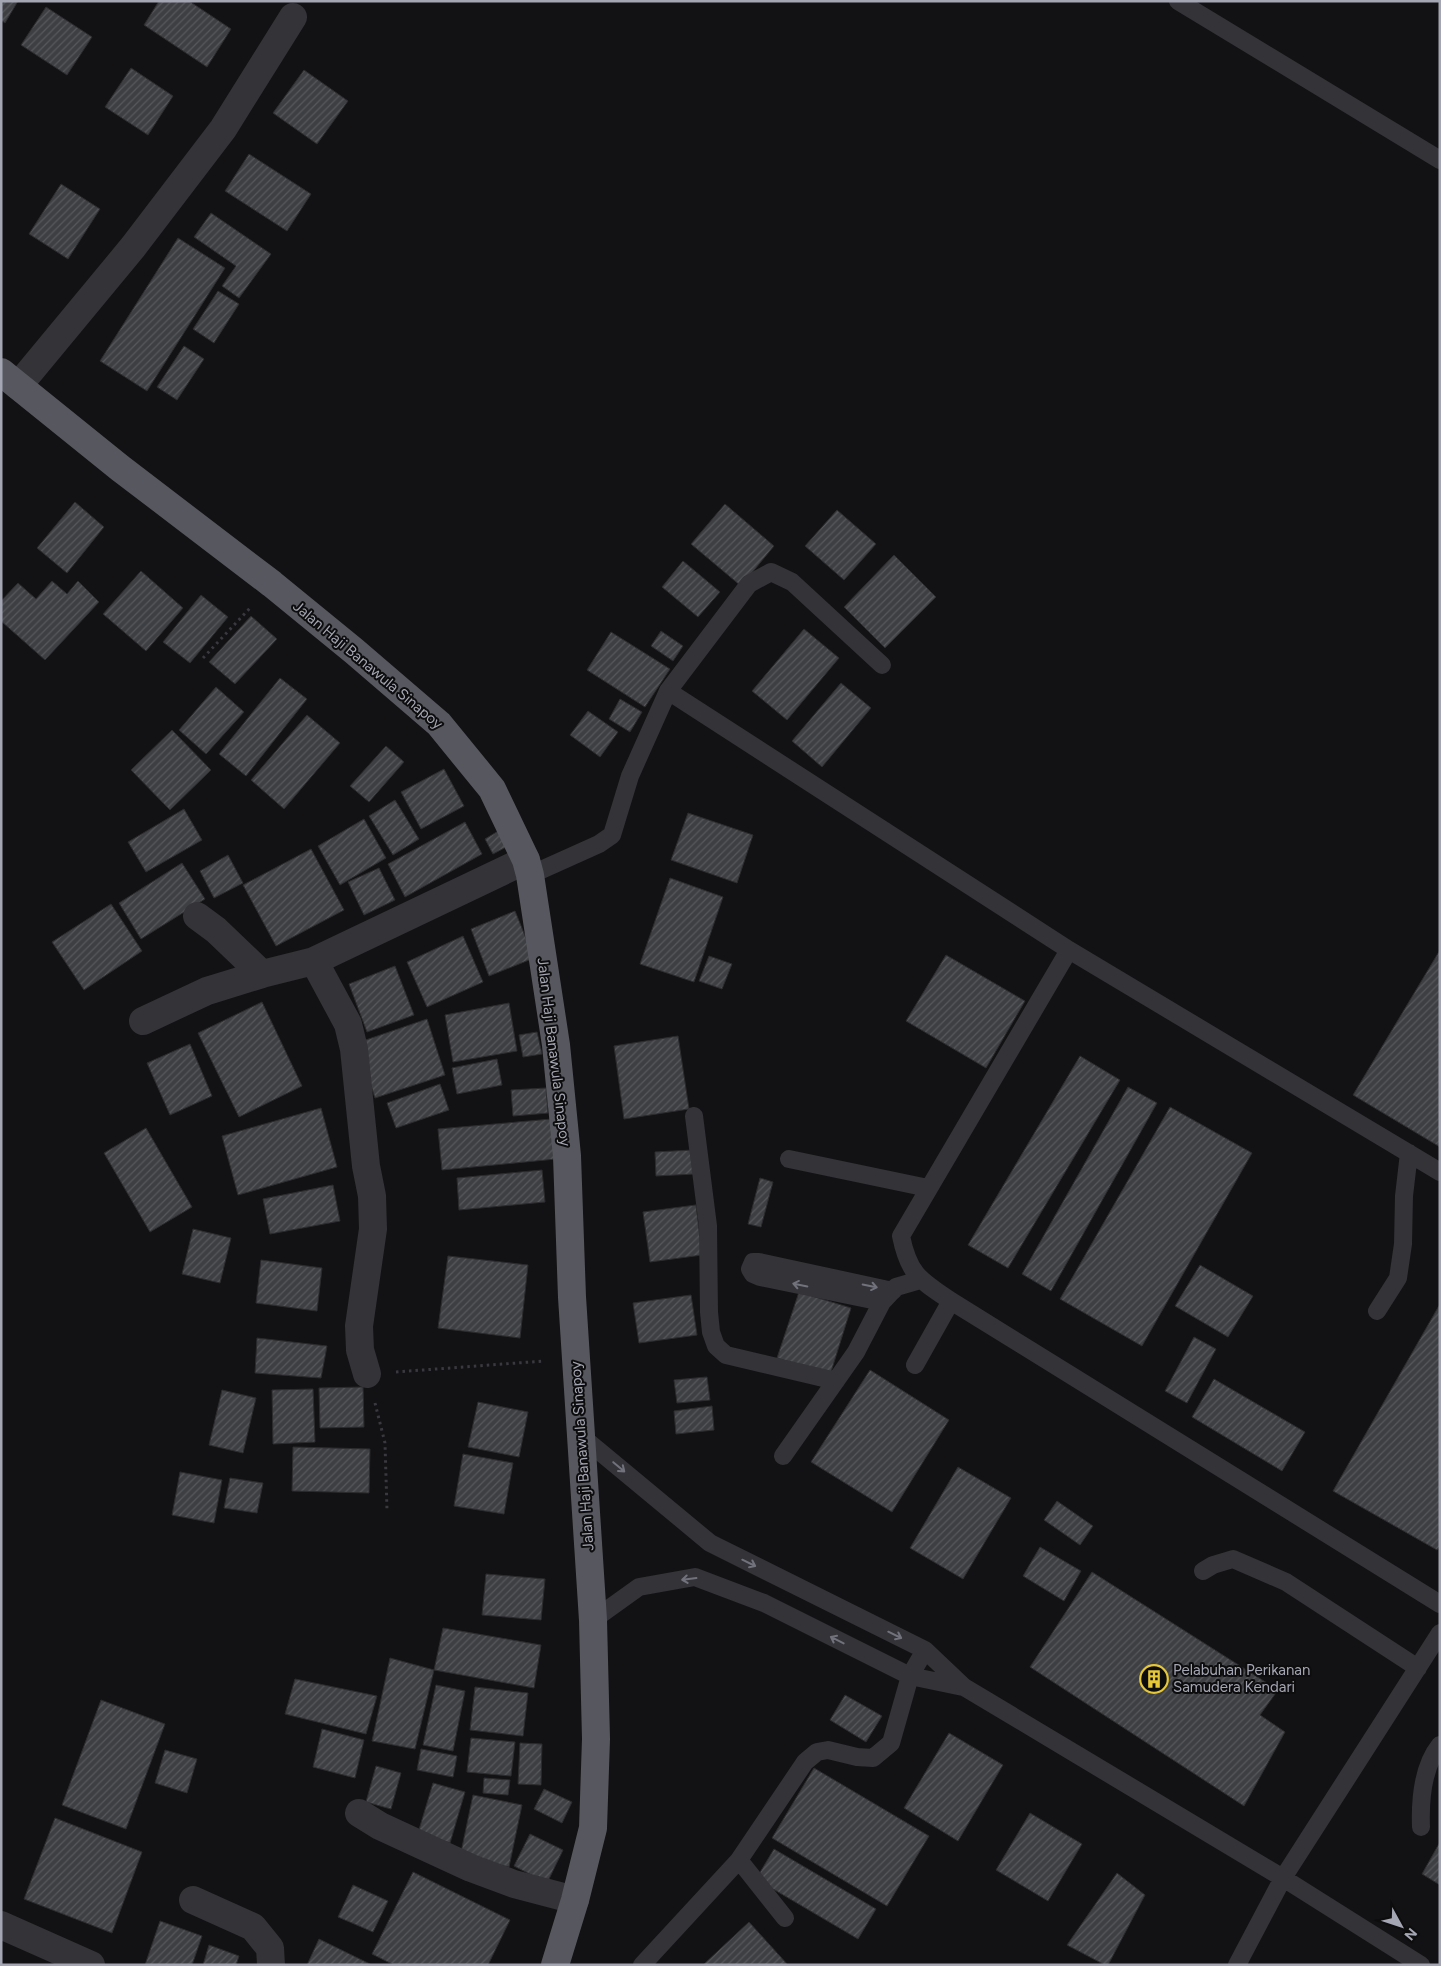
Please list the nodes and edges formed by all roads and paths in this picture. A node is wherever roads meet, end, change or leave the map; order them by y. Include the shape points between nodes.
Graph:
1 (1178, 1) edge
2 (292, 17) dead end
3 (1440, 160) edge
4 (10, 379) edge
5 (272, 584) junction
6 (203, 658) dead end
7 (882, 665) dead end
8 (668, 691) junction
9 (528, 867) junction
10 (197, 916) dead end
11 (1069, 950) junction
12 (314, 961) junction
13 (262, 974) junction
14 (143, 1021) dead end
15 (694, 1116) dead end
16 (1409, 1153) junction
17 (789, 1159) dead end
18 (1440, 1172) edge
19 (928, 1188) junction
20 (920, 1280) junction
21 (838, 1286) dead end
22 (887, 1297) junction
23 (951, 1301) junction
24 (1377, 1311) dead end
25 (575, 1359) junction
26 (915, 1365) dead end
27 (367, 1374) junction
28 (836, 1381) junction
29 (582, 1436) junction
30 (783, 1456) dead end
31 (388, 1510) dead end
32 (1202, 1571) dead end
33 (1440, 1604) edge
34 (593, 1620) junction
35 (1440, 1633) edge
36 (925, 1650) junction
37 (1418, 1668) junction
38 (910, 1676) junction
39 (964, 1687) junction
40 (1440, 1745) edge
41 (359, 1813) dead end
42 (1421, 1827) dead end
43 (739, 1860) junction
44 (1284, 1878) junction
45 (194, 1900) dead end
46 (574, 1900) junction
47 (785, 1918) dead end
48 (1, 1925) edge
49 (91, 1965) edge
50 (271, 1965) edge
51 (555, 1965) edge
52 (642, 1965) edge
53 (1237, 1965) edge
54 (1421, 1965) edge

1 - 3 lane
2 - 4 street via 224,129 133,248
4 - 5 highway, Jalan Haji Banawula Sinapoy
5 - 6 path
5 - 9 highway, Jalan Haji Banawula Sinapoy via 439,724 492,789
7 - 8 lane via 792,582 771,572 749,584
8 - 9 lane via 630,776 612,835 599,844
8 - 11 lane
9 - 12 street
9 - 25 highway, Jalan Haji Banawula Sinapoy via 556,1045 567,1156
10 - 13 street
11 - 16 lane
11 - 19 lane
12 - 13 street
12 - 27 street via 348,1024 354,1049 372,1196 373,1229 359,1326 360,1350
13 - 14 street via 207,991
15 - 28 lane via 708,1226 709,1312 716,1346 726,1355
16 - 18 lane
16 - 24 lane via 1404,1196 1404,1244 1398,1278
17 - 19 lane
19 - 20 lane via 901,1236 905,1257
20 - 22 lane via 896,1287
20 - 23 lane
21 - 22 lane
22 - 28 lane
23 - 26 lane
23 - 33 lane
25 - 27 path
25 - 29 highway, Jalan Haji Banawula Sinapoy
27 - 31 path via 385,1443
28 - 30 lane
29 - 34 highway, Jalan Haji Banawula Sinapoy
29 -> 36 lane via 710,1543
32 - 37 lane via 1233,1559 1286,1582
38 -> 34 lane via 764,1603 695,1577 639,1587
34 - 46 highway, Jalan Haji Banawula Sinapoy via 596,1739 593,1828
35 - 37 lane
36 - 38 lane
36 - 39 lane
37 - 44 lane
38 - 39 lane
38 - 43 lane via 891,1743 873,1758 828,1750 817,1752 805,1762
39 - 44 lane
40 - 42 lane via 1434,1753 1424,1784
41 - 46 street via 380,1826 484,1873
43 - 47 lane
43 - 52 lane
44 - 53 lane
44 - 54 lane
45 - 50 street via 252,1927 270,1948
46 - 51 highway, Jalan Haji Banawula Sinapoy
48 - 49 street

